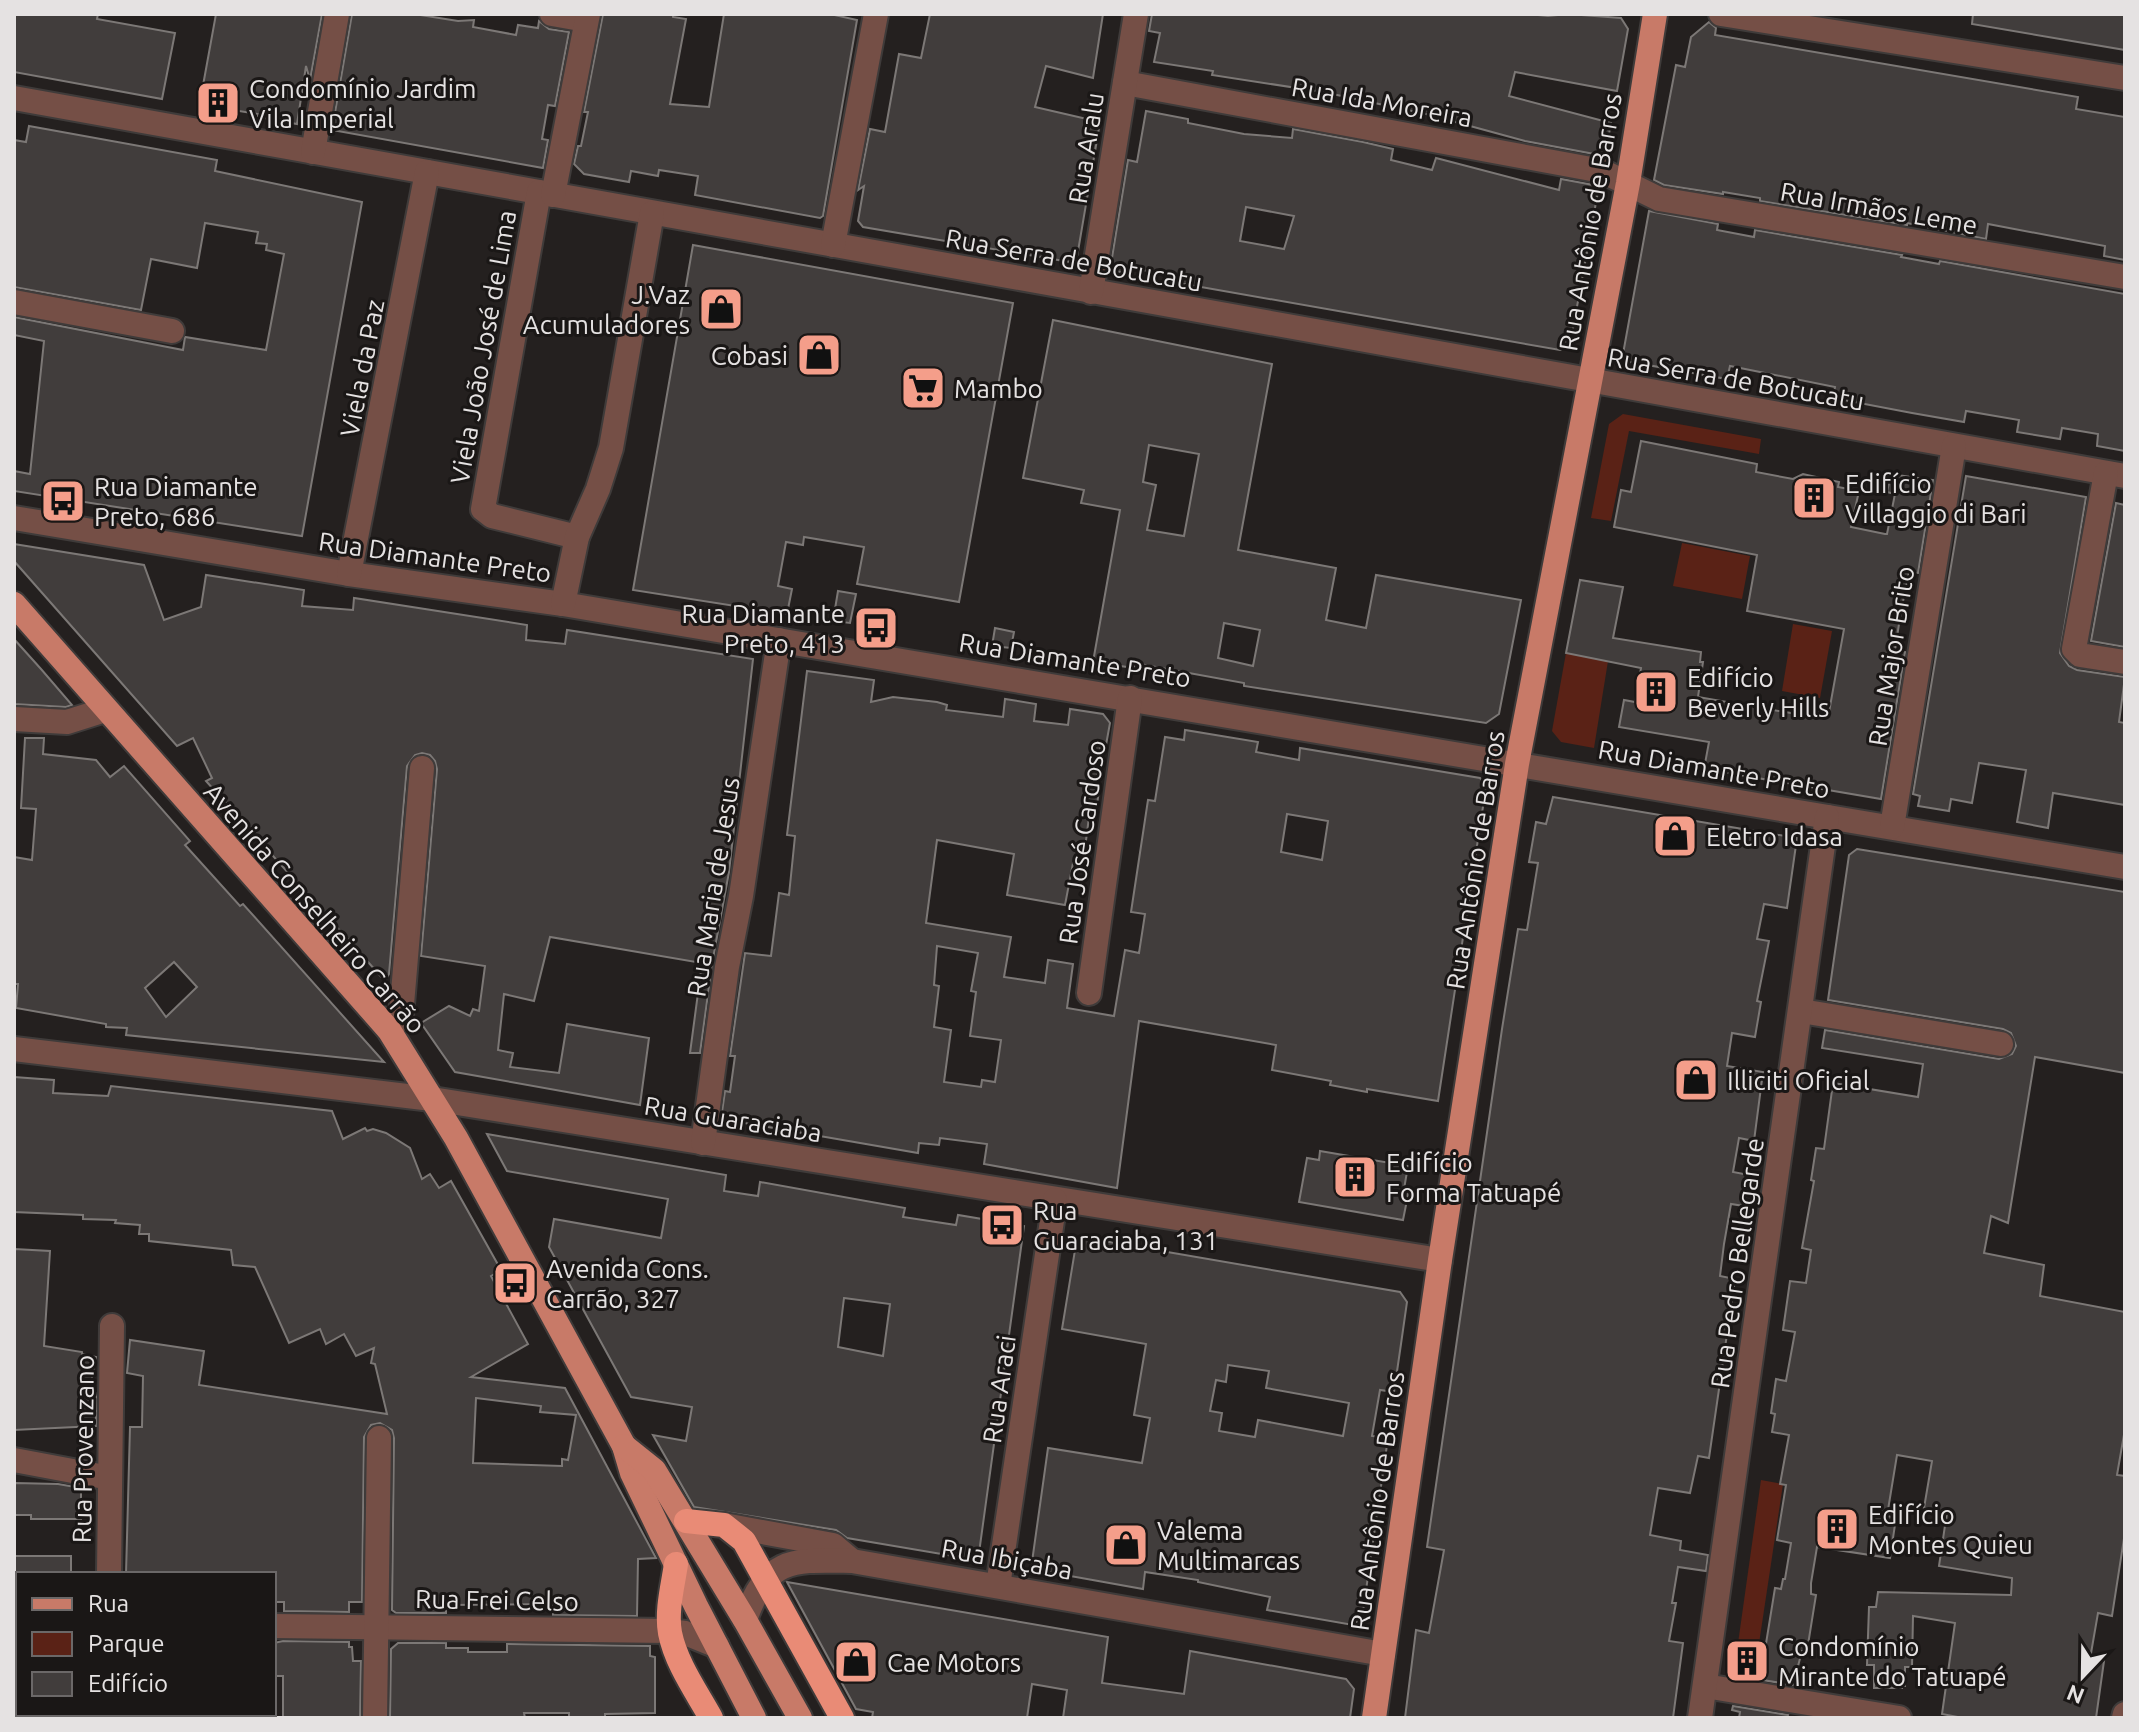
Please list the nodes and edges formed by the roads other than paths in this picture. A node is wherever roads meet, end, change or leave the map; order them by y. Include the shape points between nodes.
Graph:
1 (337, 14) edge
2 (552, 14) edge
3 (876, 14) edge
4 (1136, 14) edge
5 (1655, 14) edge
6 (1721, 14) edge
7 (587, 17) edge
8 (2125, 78) edge
9 (1125, 83) junction
10 (14, 98) edge
11 (313, 152) junction
12 (427, 172) junction
13 (1628, 183) junction
14 (546, 193) junction
15 (652, 213) junction
16 (833, 245) junction
17 (2125, 277) edge
18 (1091, 292) junction
19 (14, 302) edge
20 (172, 331) dead end
21 (1591, 382) junction
22 (1954, 446) junction
23 (2116, 475) edge
24 (14, 518) edge
25 (577, 537) junction
26 (349, 574) junction
27 (14, 604) edge
28 (563, 604) junction
29 (779, 640) junction
30 (2125, 662) edge
31 (1130, 698) junction
32 (105, 710) junction
33 (14, 719) edge
34 (1517, 764) junction
35 (422, 768) dead end
36 (1827, 817) junction
37 (1892, 827) junction
38 (2125, 867) edge
39 (1089, 993) dead end
40 (1801, 1011) junction
41 (389, 1030) junction
42 (2001, 1044) dead end
43 (14, 1049) edge
44 (432, 1099) junction
45 (703, 1143) junction
46 (1055, 1200) junction
47 (1440, 1260) junction
48 (112, 1326) dead end
49 (379, 1438) dead end
50 (624, 1446) junction
51 (14, 1460) edge
52 (110, 1478) junction
53 (686, 1521) junction
54 (724, 1525) junction
55 (852, 1561) junction
56 (676, 1564) junction
57 (109, 1572) edge
58 (765, 1582) junction
59 (998, 1586) junction
60 (745, 1620) junction
61 (376, 1625) junction
62 (276, 1626) edge
63 (669, 1631) junction
64 (717, 1646) junction
65 (1383, 1654) junction
66 (1705, 1686) junction
67 (375, 1718) edge
68 (711, 1718) edge
69 (754, 1718) edge
70 (800, 1718) edge
71 (842, 1718) edge
72 (1374, 1718) edge
73 (1700, 1718) edge
74 (1899, 1718) edge

1 - 11 street
2 - 7 street
3 - 16 street
4 - 9 street, Rua Aralu
5 - 13 main road, Rua Antônio de Barros
6 - 8 street
7 - 14 street
9 - 13 street, Rua Ida Moreira via 1602,171
9 - 18 street, Rua Aralu
10 - 11 street, Rua Serra de Botucatu
11 - 12 street, Rua Serra de Botucatu
12 - 14 street, Rua Serra de Botucatu
12 - 26 street, Viela da Paz
13 - 17 street, Rua Irmãos Leme via 1659,199
13 - 21 main road, Rua Antônio de Barros
14 - 15 street, Rua Serra de Botucatu
14 - 25 street, Viela João José de Lima via 483,509 492,516
15 - 16 street, Rua Serra de Botucatu
15 - 25 street via 611,448
16 - 18 street, Rua Serra de Botucatu
18 - 21 street, Rua Serra de Botucatu
19 - 20 street
21 - 22 street, Rua Serra de Botucatu
21 - 34 main road, Rua Antônio de Barros
22 - 23 street, Rua Serra de Botucatu
22 - 37 street, Rua Major Brito
23 - 30 street via 2074,649 2080,655
24 - 26 street, Rua Diamante Preto
25 - 28 street
26 - 28 street, Rua Diamante Preto
27 - 32 main road, Avenida Conselheiro Carrão
28 - 29 street, Rua Diamante Preto
29 - 31 street, Rua Diamante Preto
29 - 45 street, Rua Maria de Jesus
31 - 34 street, Rua Diamante Preto
31 - 39 street, Rua José Cardoso
32 - 33 street via 67,722
32 - 41 main road, Avenida Conselheiro Carrão
34 - 36 street, Rua Diamante Preto
34 - 47 main road, Rua Antônio de Barros
35 - 41 street via 401,1016
36 - 37 street, Rua Diamante Preto
36 - 40 street, Rua Pedro Bellegarde
37 - 38 street, Rua Diamante Preto
40 - 42 street
40 - 66 street, Rua Pedro Bellegarde
41 - 44 main road, Avenida Conselheiro Carrão
43 - 44 street, Rua Guaraciaba
44 - 45 street, Rua Guaraciaba
44 - 50 main road, Avenida Conselheiro Carrão
45 - 46 street, Rua Guaraciaba
46 - 47 street, Rua Guaraciaba
46 - 59 street, Rua Araci
47 - 65 main road, Rua Antônio de Barros
48 - 52 street, Rua Provenzano
49 - 61 street
50 - 53 main road, Avenida Conselheiro Carrão via 654,1470
50 - 56 main road, Avenida Conselheiro Carrão
51 - 52 street
52 - 57 street, Rua Provenzano
53 - 54 highway
53 - 60 main road, Avenida Conselheiro Carrão
54 - 55 street via 833,1545
54 - 58 highway via 744,1541
55 - 58 street, Rua Ibiçaba via 798,1561 777,1569
55 - 59 street, Rua Ibiçaba
56 - 63 highway
56 - 64 main road, Avenida Conselheiro Carrão
58 - 60 street, Rua Ibiçaba via 751,1600
58 - 71 highway
59 - 65 street, Rua Ibiçaba
60 - 70 main road, Avenida Conselheiro Carrão
61 - 62 street, Rua Frei Celso
61 - 63 street, Rua Frei Celso
61 - 67 street
63 - 64 street, Rua Frei Celso
63 - 68 highway
64 - 69 main road, Avenida Conselheiro Carrão
65 - 72 main road, Rua Antônio de Barros
66 - 73 street, Rua Pedro Bellegarde
66 - 74 street

